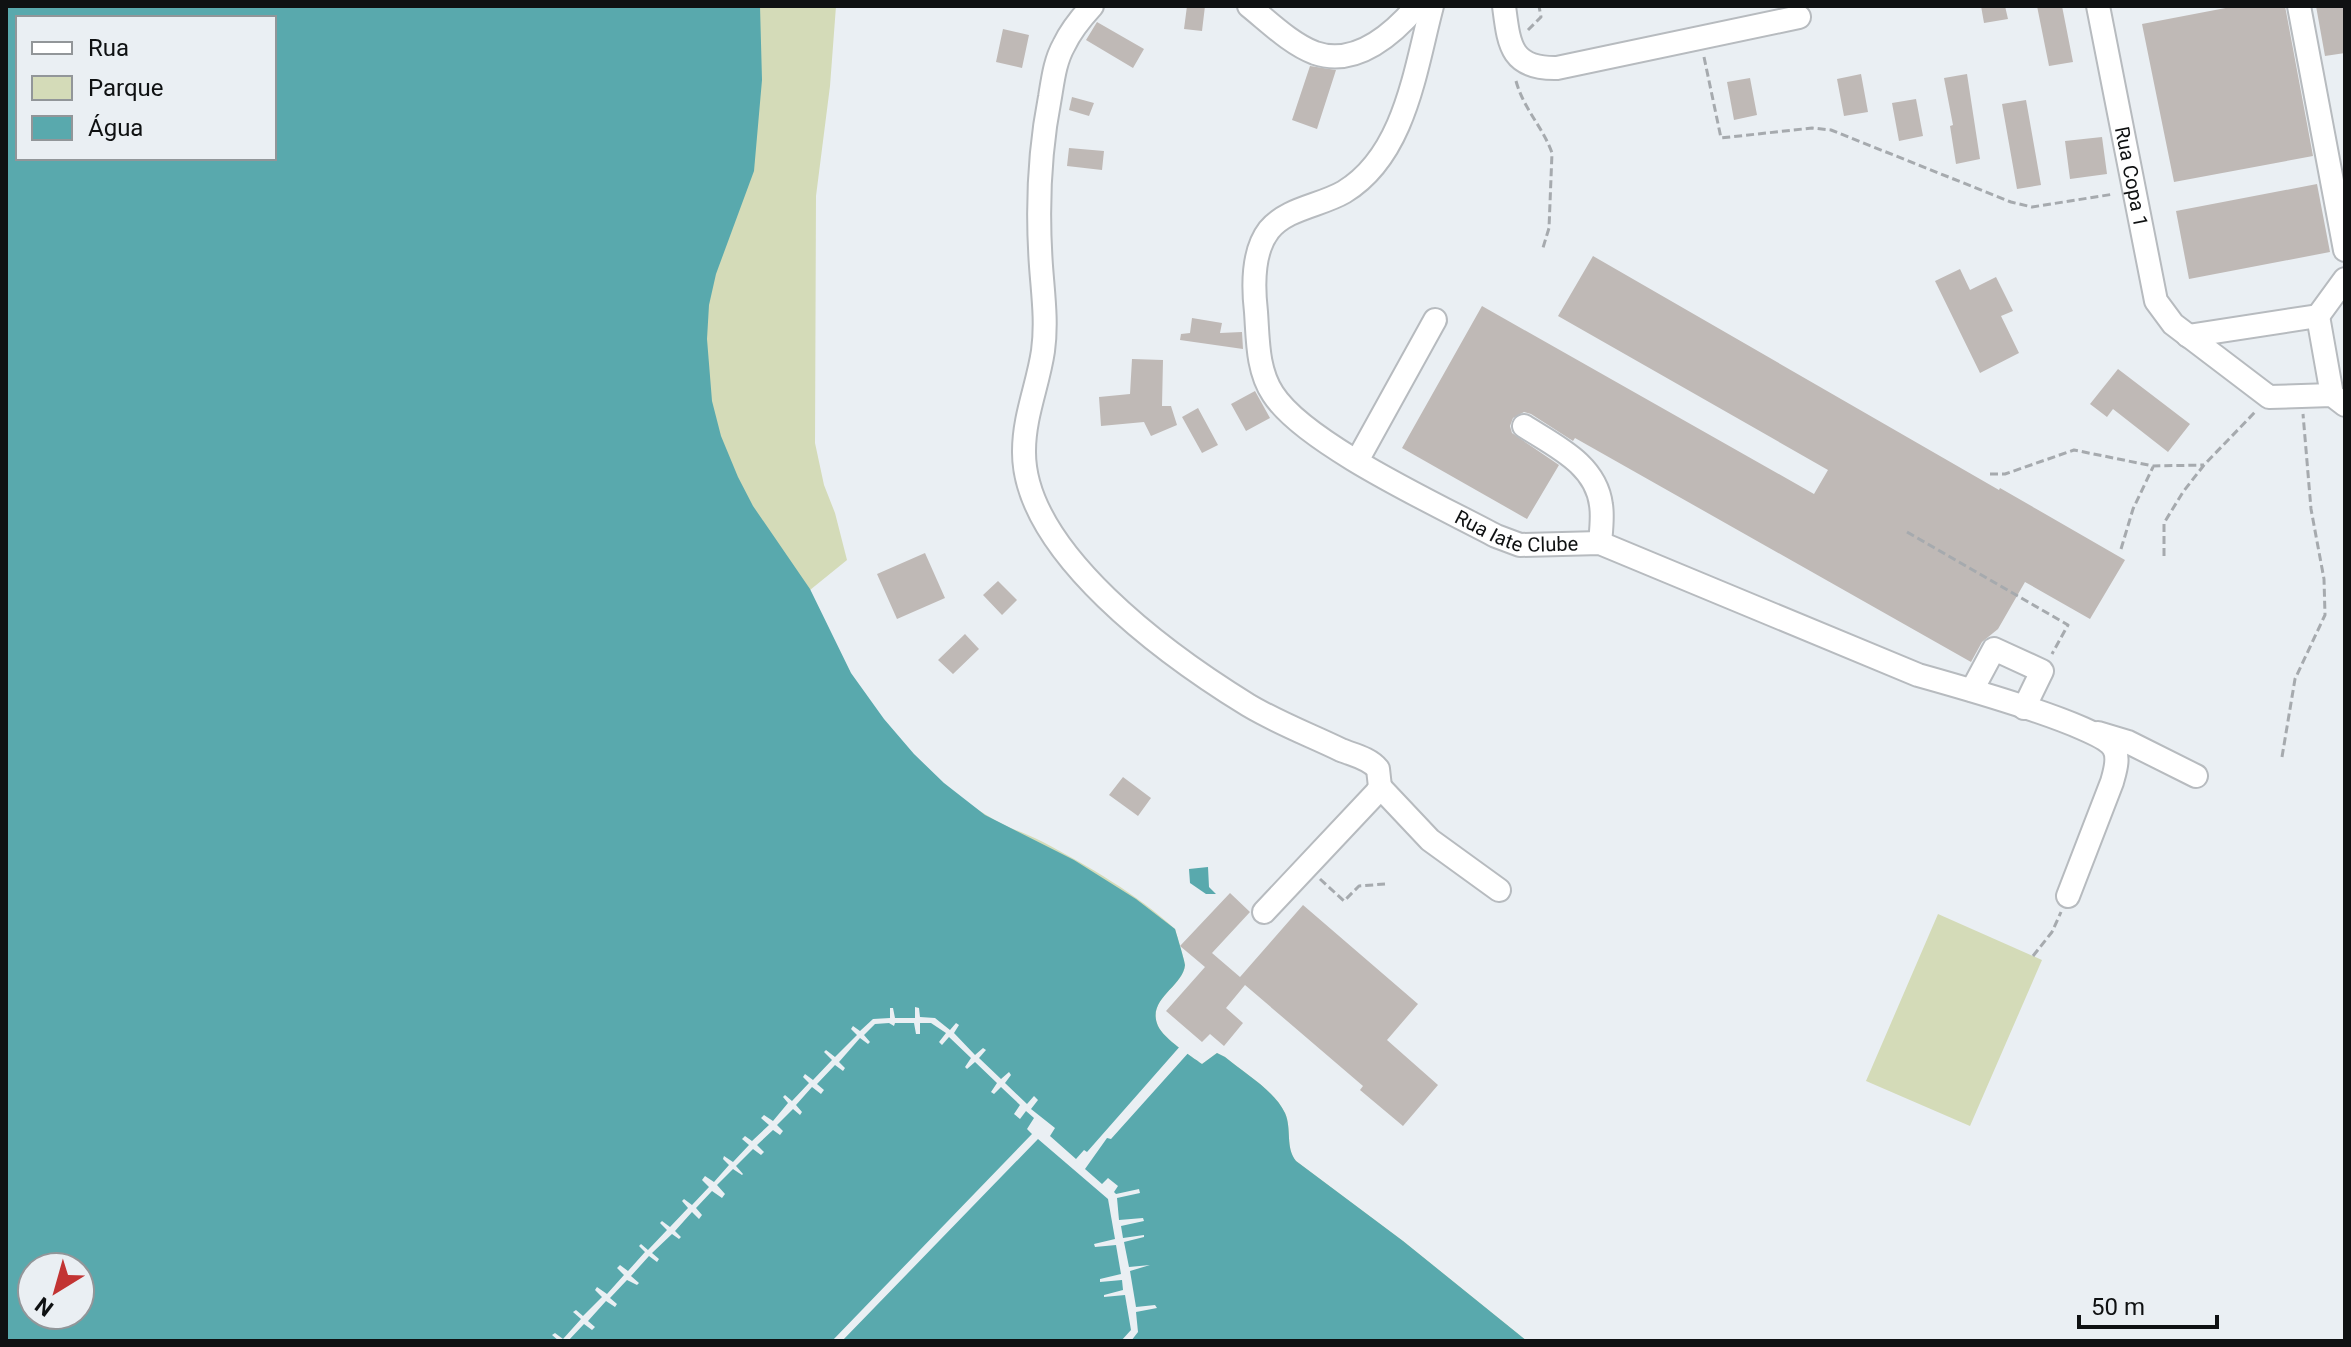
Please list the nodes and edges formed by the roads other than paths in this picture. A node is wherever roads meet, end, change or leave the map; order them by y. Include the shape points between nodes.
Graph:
1 (1092, 6) edge
2 (1249, 6) edge
3 (1417, 6) edge
4 (1432, 6) edge
5 (1504, 6) edge
6 (2098, 6) edge
7 (2299, 6) edge
8 (1799, 17) dead end
9 (2345, 250) edge
10 (2345, 279) edge
11 (2318, 316) junction
12 (1435, 320) dead end
13 (2188, 336) junction
14 (2338, 400) edge
15 (1524, 426) dead end
16 (1357, 461) junction
17 (1600, 543) junction
18 (1972, 690) junction
19 (2024, 708) junction
20 (2096, 732) junction
21 (2196, 776) dead end
22 (1380, 787) junction
23 (1499, 890) dead end
24 (2068, 896) road end
25 (1264, 912) dead end

1 - 22 street via 1062,47 1046,119 1039,208 1046,323 1024,424 1025,468 1034,506 1106,598 1203,674 1270,718 1374,764
2 - 3 street via 1299,44 1330,56 1360,52 1389,35
4 - 16 street, Rua Iate Clube via 1390,145 1346,191 1278,222 1260,247 1256,265 1260,359 1273,395 1308,429
5 - 8 street via 1514,53 1545,69
6 - 13 street, Rua Copa 1 via 2156,301
7 - 9 street
10 - 11 street
11 - 13 street
11 - 14 street
12 - 16 street
13 - 14 street, Rua Copa 1 via 2269,397
15 - 17 street via 1591,473 1601,504
16 - 17 street, Rua Iate Clube via 1520,545
17 - 18 street, Rua Iate Clube via 1918,675
18 - 19 street, Rua Iate Clube
18 - 19 street via 1994,649 2042,671
19 - 20 street, Rua Iate Clube
20 - 21 street, Rua Iate Clube
20 - 24 street via 2113,747 2116,764
22 - 23 street via 1430,840
22 - 25 street

